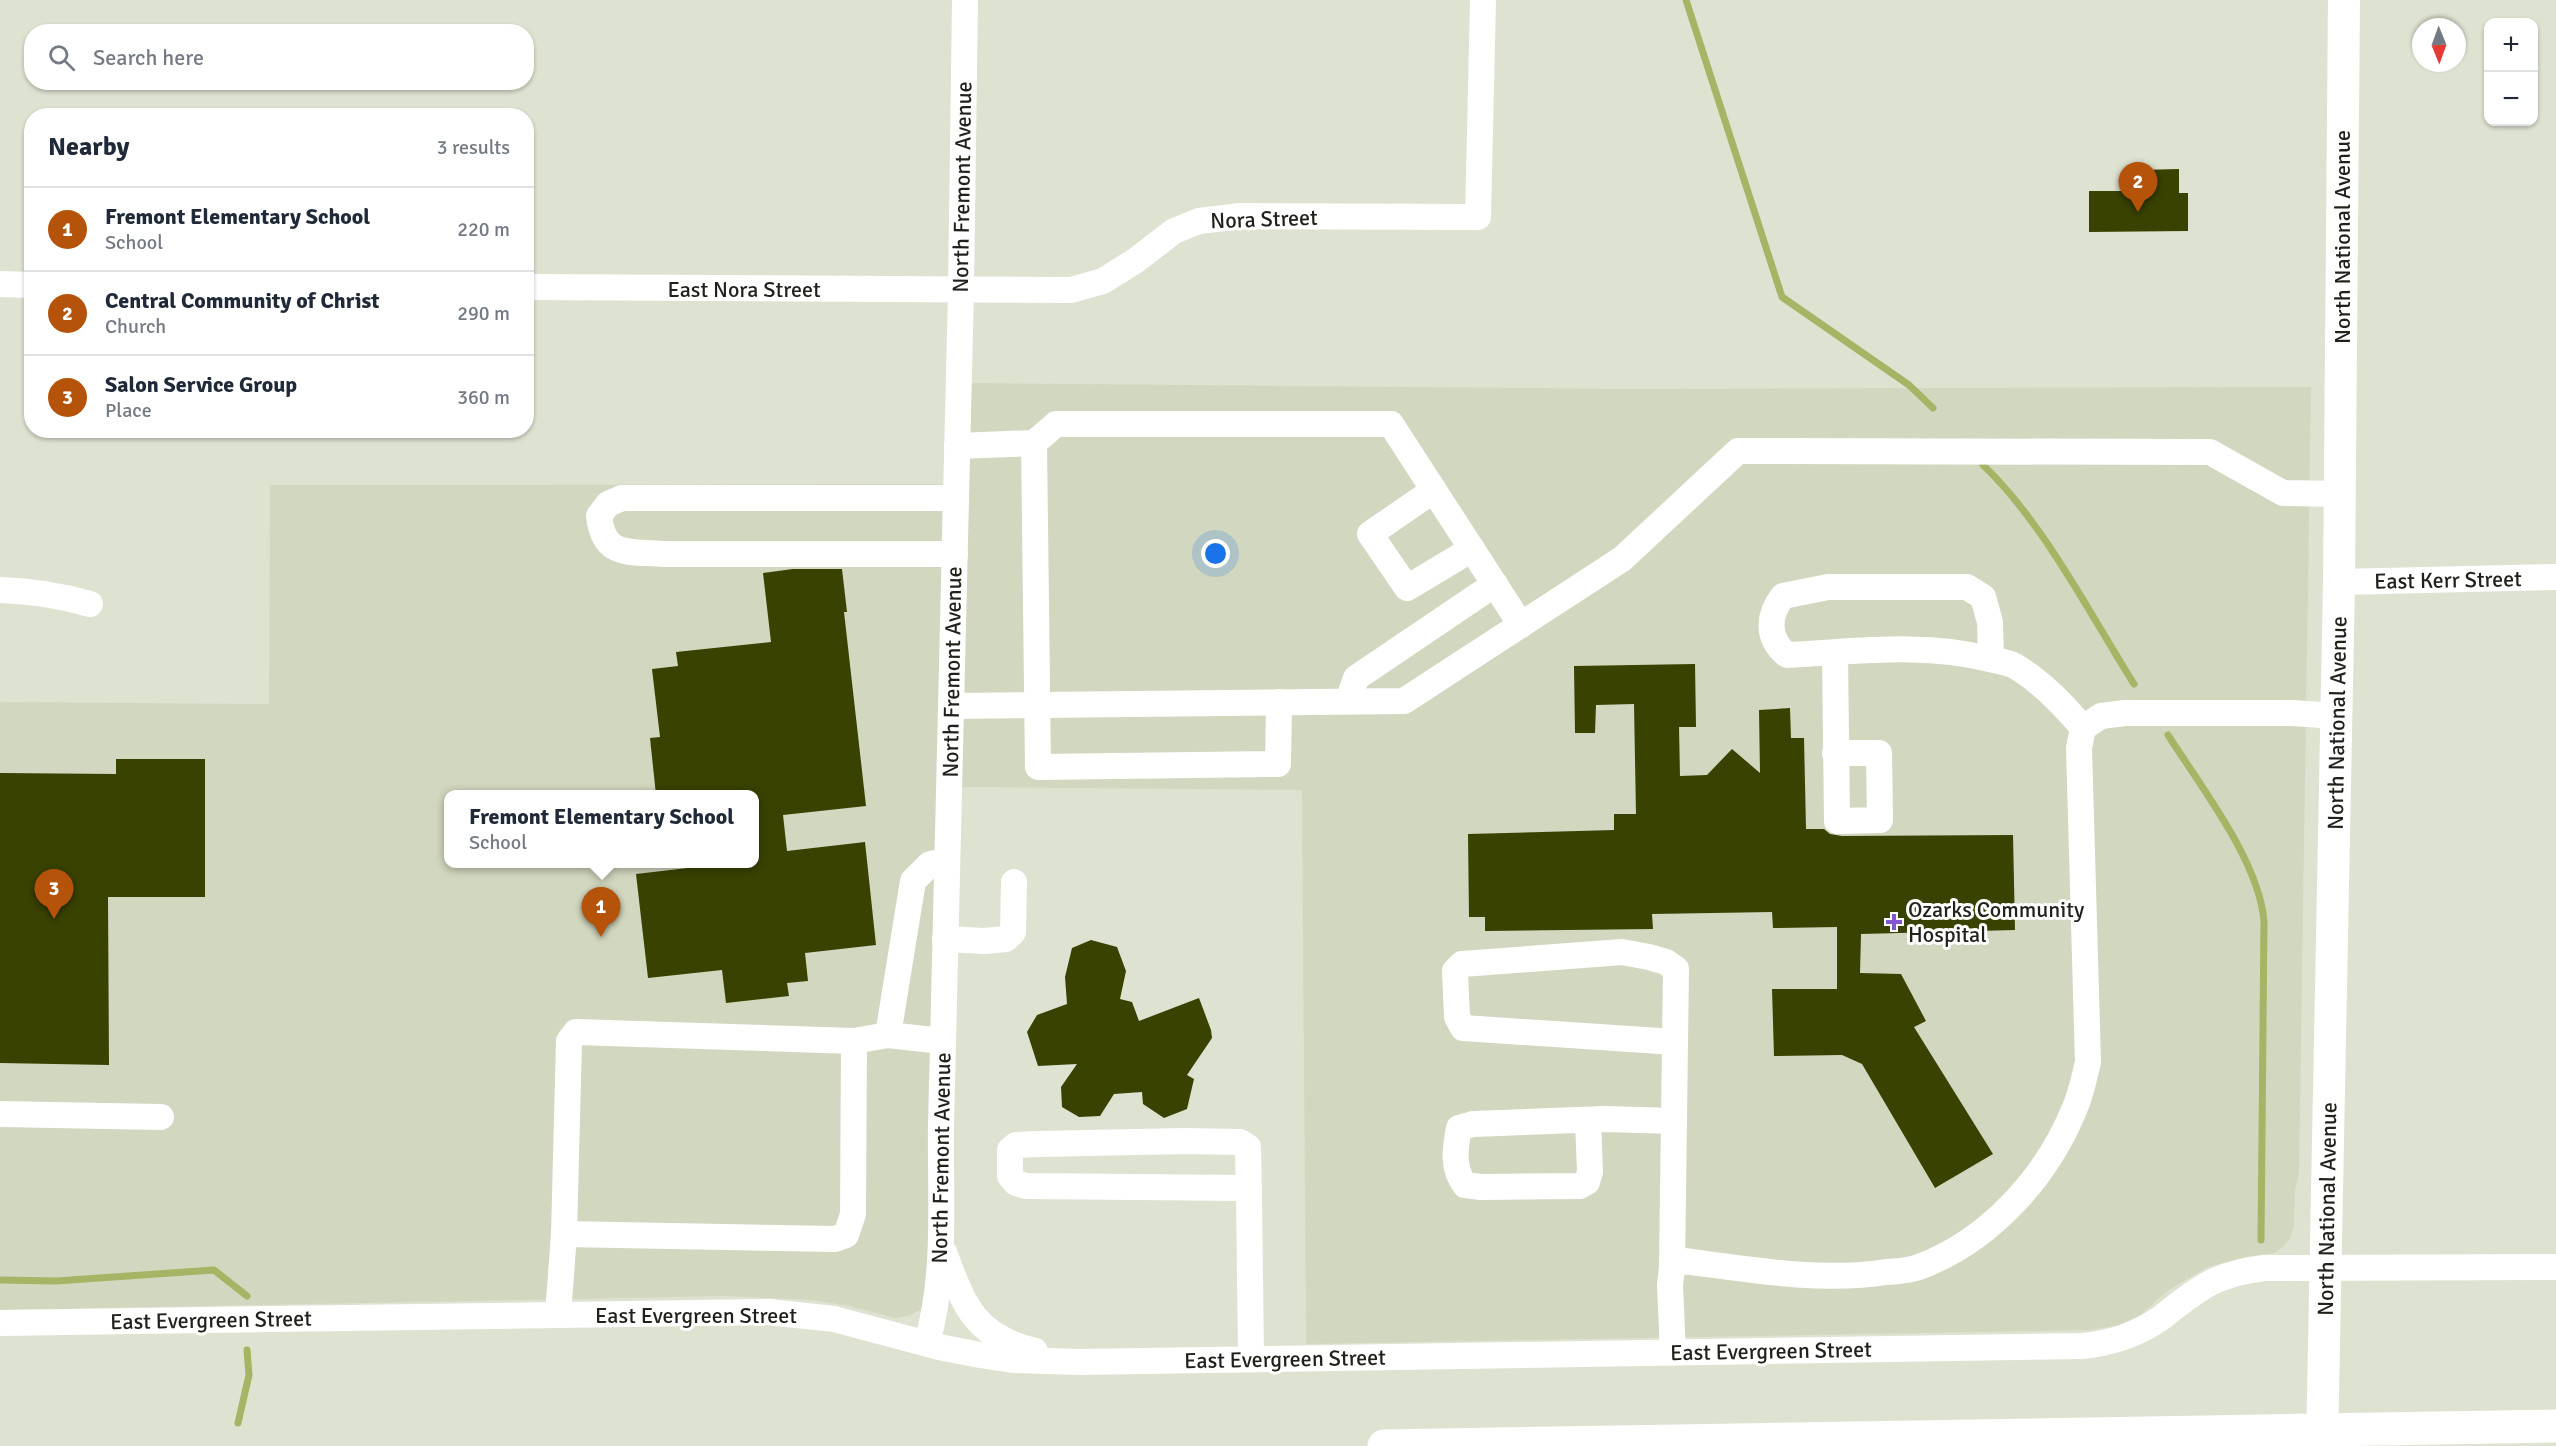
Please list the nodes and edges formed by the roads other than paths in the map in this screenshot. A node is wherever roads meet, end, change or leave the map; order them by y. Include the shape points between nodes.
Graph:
1 (965, 0) edge
2 (1483, 0) edge
3 (2344, 0) edge
4 (0, 284) edge
5 (24, 285) edge
6 (534, 287) edge
7 (961, 290) junction
8 (1035, 443) junction
9 (957, 446) junction
10 (1434, 490) junction
11 (2340, 494) junction
12 (956, 498) junction
13 (1472, 549) junction
14 (955, 554) junction
15 (2556, 578) edge
16 (2339, 582) junction
17 (1495, 584) junction
18 (0, 590) edge
19 (90, 604) dead end
20 (1521, 625) junction
21 (1835, 652) junction
22 (1991, 659) junction
23 (1348, 701) junction
24 (1279, 702) junction
25 (1038, 705) junction
26 (951, 706) junction
27 (2337, 716) junction
28 (2083, 728) junction
29 (1835, 753) dead end
30 (947, 861) junction
31 (1014, 882) dead end
32 (945, 939) junction
33 (888, 1035) junction
34 (854, 1041) junction
35 (942, 1041) junction
36 (1675, 1042) junction
37 (0, 1114) edge
38 (161, 1118) dead end
39 (1588, 1120) junction
40 (1674, 1121) junction
41 (1250, 1194) junction
42 (564, 1234) junction
43 (942, 1248) junction
44 (1672, 1267) junction
45 (2556, 1268) edge
46 (2326, 1269) junction
47 (558, 1315) junction
48 (0, 1323) edge
49 (927, 1343) junction
50 (1673, 1352) junction
51 (1251, 1359) junction
52 (1079, 1362) junction
53 (2556, 1426) edge
54 (1384, 1446) edge
55 (2322, 1446) edge

1 - 7 street, North Fremont Avenue
2 - 7 street, Nora Street via 1478,217 1240,216 1199,222 1174,231 1103,281 1071,290
3 - 11 main road, North National Avenue
4 - 5 street
6 - 7 street, East Nora Street
7 - 9 street, North Fremont Avenue
8 - 9 street
8 - 10 street via 1056,424 1391,424
8 - 25 street
9 - 12 street, North Fremont Avenue
10 - 13 street
10 - 13 street via 1370,534 1407,588
11 - 16 main road, North National Avenue
11 - 20 street via 2283,494 2210,452 1738,451 1622,559
12 - 14 street, North Fremont Avenue
12 - 14 street via 622,498 608,504 599,516 601,533 608,545 627,551
13 - 17 street
14 - 26 street, North Fremont Avenue
15 - 16 street, East Kerr Street
16 - 27 main road, North National Avenue
17 - 20 street
17 - 23 street via 1356,678
18 - 19 street via 45,592
20 - 23 street via 1404,701
21 - 22 street via 1958,651
21 - 22 street via 1787,655 1777,647 1771,625 1773,609 1783,596 1828,587 1967,586 1983,597 1990,622
21 - 29 street
22 - 28 street via 2013,665 2059,698
23 - 24 street
24 - 25 street
24 - 25 street via 1278,764 1206,765 1038,767
25 - 26 street
26 - 30 street, North Fremont Avenue
27 - 28 street via 2125,713 2101,716
27 - 46 main road, North National Avenue
28 - 44 street via 2079,748 2088,1062 2075,1109 2052,1156 2023,1194 1971,1241 1918,1268 1861,1276 1766,1272 1684,1261
30 - 32 street, North Fremont Avenue
30 - 33 street via 930,864 913,881
31 - 32 street via 1013,932 1006,939
32 - 35 street, North Fremont Avenue
33 - 34 street
33 - 35 street
34 - 42 street via 853,1214 846,1235 835,1239
34 - 42 street via 576,1032 569,1041
35 - 43 street, North Fremont Avenue
36 - 36 street via 1676,969 1666,962 1622,952 1462,964 1455,971 1457,1017 1463,1028
36 - 40 street
37 - 38 street
39 - 39 street via 1473,1124 1459,1128 1456,1173 1465,1185 1481,1187 1580,1186 1587,1182 1590,1172
39 - 40 street
40 - 44 street
41 - 41 street via 1236,1186 1026,1186 1010,1176 1010,1150 1016,1145 1038,1143 1240,1142 1248,1147
41 - 51 street
42 - 47 street
43 - 49 street, North Fremont Avenue via 935,1314
43 - 52 street via 967,1308 986,1329 1010,1345
44 - 50 street
45 - 46 street, East Evergreen Street
46 - 50 street, East Evergreen Street via 2264,1268 2230,1275 2199,1289 2146,1328 2099,1344
46 - 55 main road, North National Avenue
47 - 48 street, East Evergreen Street
47 - 49 street, East Evergreen Street via 770,1312 834,1319
49 - 52 street, East Evergreen Street via 1002,1358
50 - 51 street, East Evergreen Street
51 - 52 street, East Evergreen Street
53 - 54 highway

